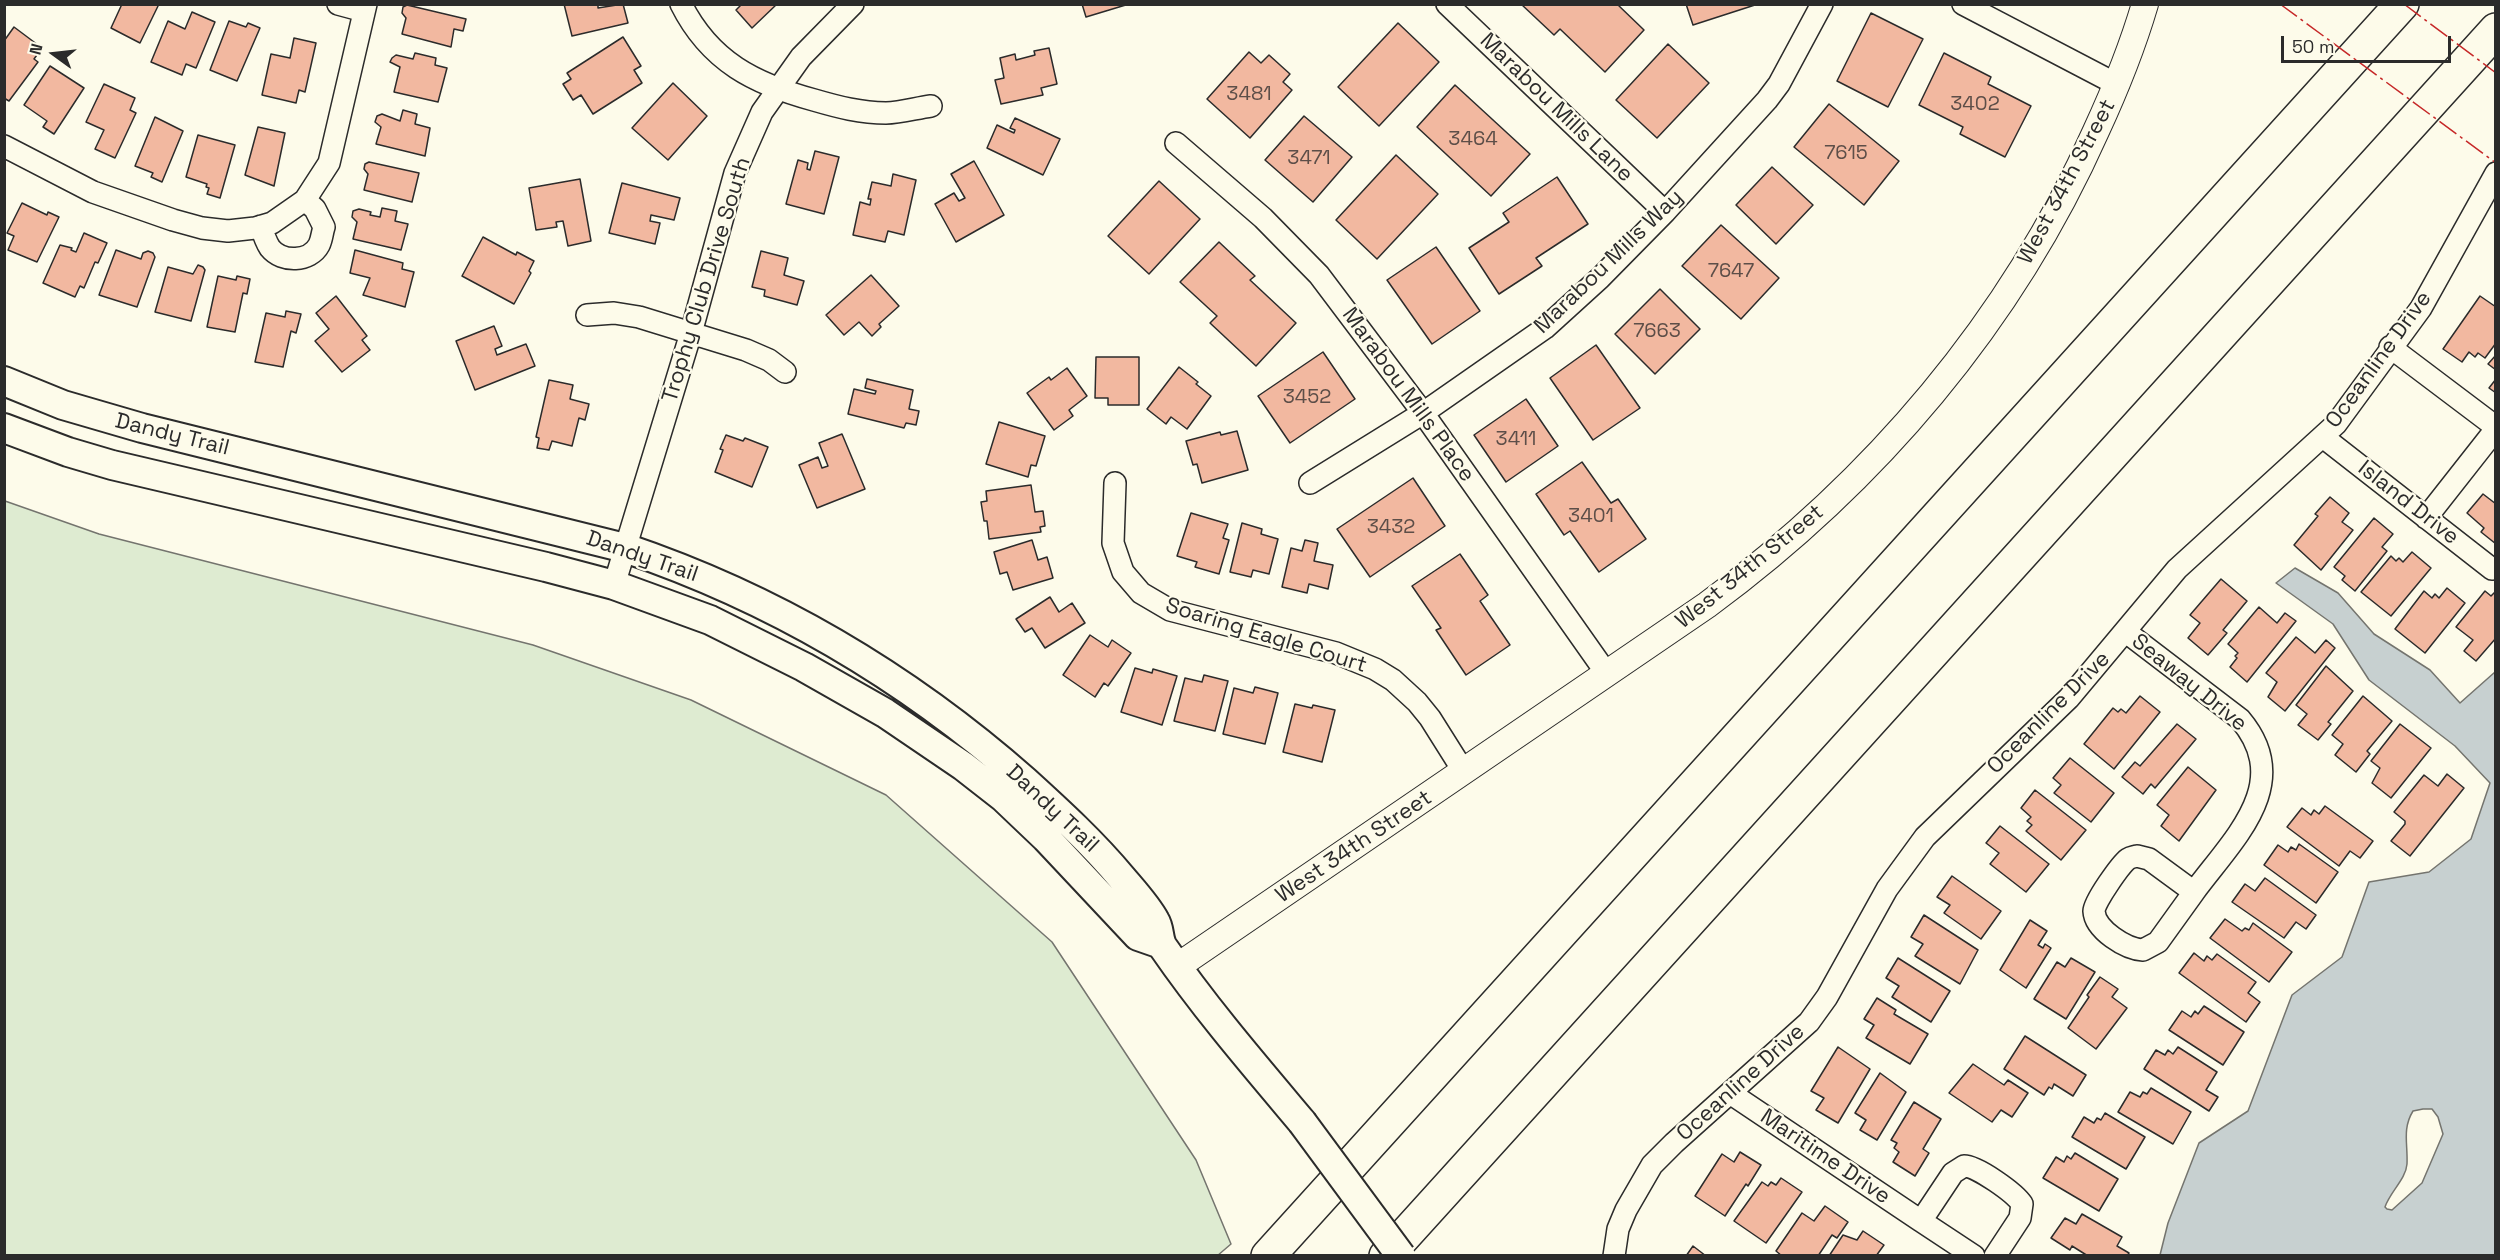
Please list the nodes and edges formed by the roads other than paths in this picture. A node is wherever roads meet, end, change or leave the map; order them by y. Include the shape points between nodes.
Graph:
1 (338, 4) edge
2 (681, 4) edge
3 (853, 4) edge
4 (1447, 4) edge
5 (1822, 4) edge
6 (1963, 4) edge
7 (2145, 4) edge
8 (2402, 4) edge
9 (365, 8) edge
10 (2496, 30) edge
11 (2118, 85) junction
12 (777, 90) junction
13 (931, 106) dead end
14 (1176, 143) dead end
15 (4, 146) edge
16 (2496, 173) edge
17 (305, 200) junction
18 (1665, 212) junction
19 (261, 226) junction
20 (587, 315) dead end
21 (691, 333) junction
22 (2390, 347) junction
23 (785, 372) dead end
24 (4, 381) edge
25 (1423, 413) junction
26 (4, 428) edge
27 (2496, 428) edge
28 (2323, 437) junction
29 (1115, 483) dead end
30 (1311, 483) dead end
31 (2426, 518) junction
32 (625, 548) junction
33 (2492, 569) dead end
34 (614, 585) junction
35 (2126, 632) junction
36 (1607, 675) junction
37 (1464, 772) junction
38 (2194, 892) junction
39 (1169, 955) junction
40 (1730, 1093) junction
41 (1921, 1221) junction
42 (1268, 1256) edge
43 (1386, 1256) edge
44 (1401, 1256) edge
45 (1614, 1256) edge
46 (1974, 1256) edge
47 (1995, 1256) edge

1 - 9 street
2 - 12 street via 714,50 748,76
3 - 12 street, Trophy Club Drive South via 801,57
4 - 18 street, Marabou Mills Lane
5 - 18 street, Marabou Mills Way via 1773,92
6 - 11 street
7 - 11 street, West 34th Street
8 - 42 highway
9 - 17 street via 329,163
10 - 43 highway
11 - 36 street, West 34th Street via 2081,166 2038,245 1989,320 1928,400 1860,475 1778,551
12 - 13 street via 864,112 901,112
12 - 21 street, Trophy Club Drive South via 762,112 735,173
14 - 25 street, Marabou Mills Place via 1263,218 1319,275
15 - 19 street via 65,179 142,211 210,230 237,231
16 - 22 street, Oceanline Drive via 2421,308
17 - 19 street via 272,223
17 - 19 street via 324,227 318,247 309,254 296,259 276,254
18 - 25 street, Marabou Mills Way via 1545,328
20 - 21 street via 629,315
21 - 23 street via 755,353
21 - 32 street, Trophy Club Drive South
22 - 27 street
22 - 28 street, Oceanline Drive
24 - 32 main road, Dandy Trail via 63,405 142,428
25 - 30 street, Marabou Mills Way
25 - 36 street, Marabou Mills Place
26 - 34 main road, Dandy Trail via 112,465
27 - 31 street
28 - 31 street, Island Drive
28 - 35 street, Oceanline Drive via 2184,561
29 - 37 street, Soaring Eagle Court via 1113,543 1123,572 1141,593 1170,610 1336,653 1375,669 1417,702
31 - 33 street, Island Drive
32 - 34 street, Trophy Club Drive South
32 - 39 main road, Dandy Trail via 780,612 870,664 947,717 993,753 1121,876 1156,922
34 - 39 main road, Dandy Trail via 710,620 885,713 1004,798 1138,936
35 - 38 street, Seaway Drive via 2240,719 2253,736 2261,757 2261,790 2254,810
35 - 40 street, Oceanline Drive via 2069,698 1925,837 1887,889 1809,1022
36 - 37 street, West 34th Street
37 - 39 street, West 34th Street
38 - 38 street, Seaway Drive via 2157,942 2143,950 2128,946 2099,925 2094,911 2128,859 2137,856 2149,859
39 - 44 main road, Dandy Trail, bridge via 1302,1122
40 - 41 street, Maritime Drive
40 - 45 street, Oceanline Drive via 1652,1165 1618,1229
41 - 46 street, Maritime Drive
41 - 47 street via 1953,1173 1971,1166 2022,1204 2020,1218

